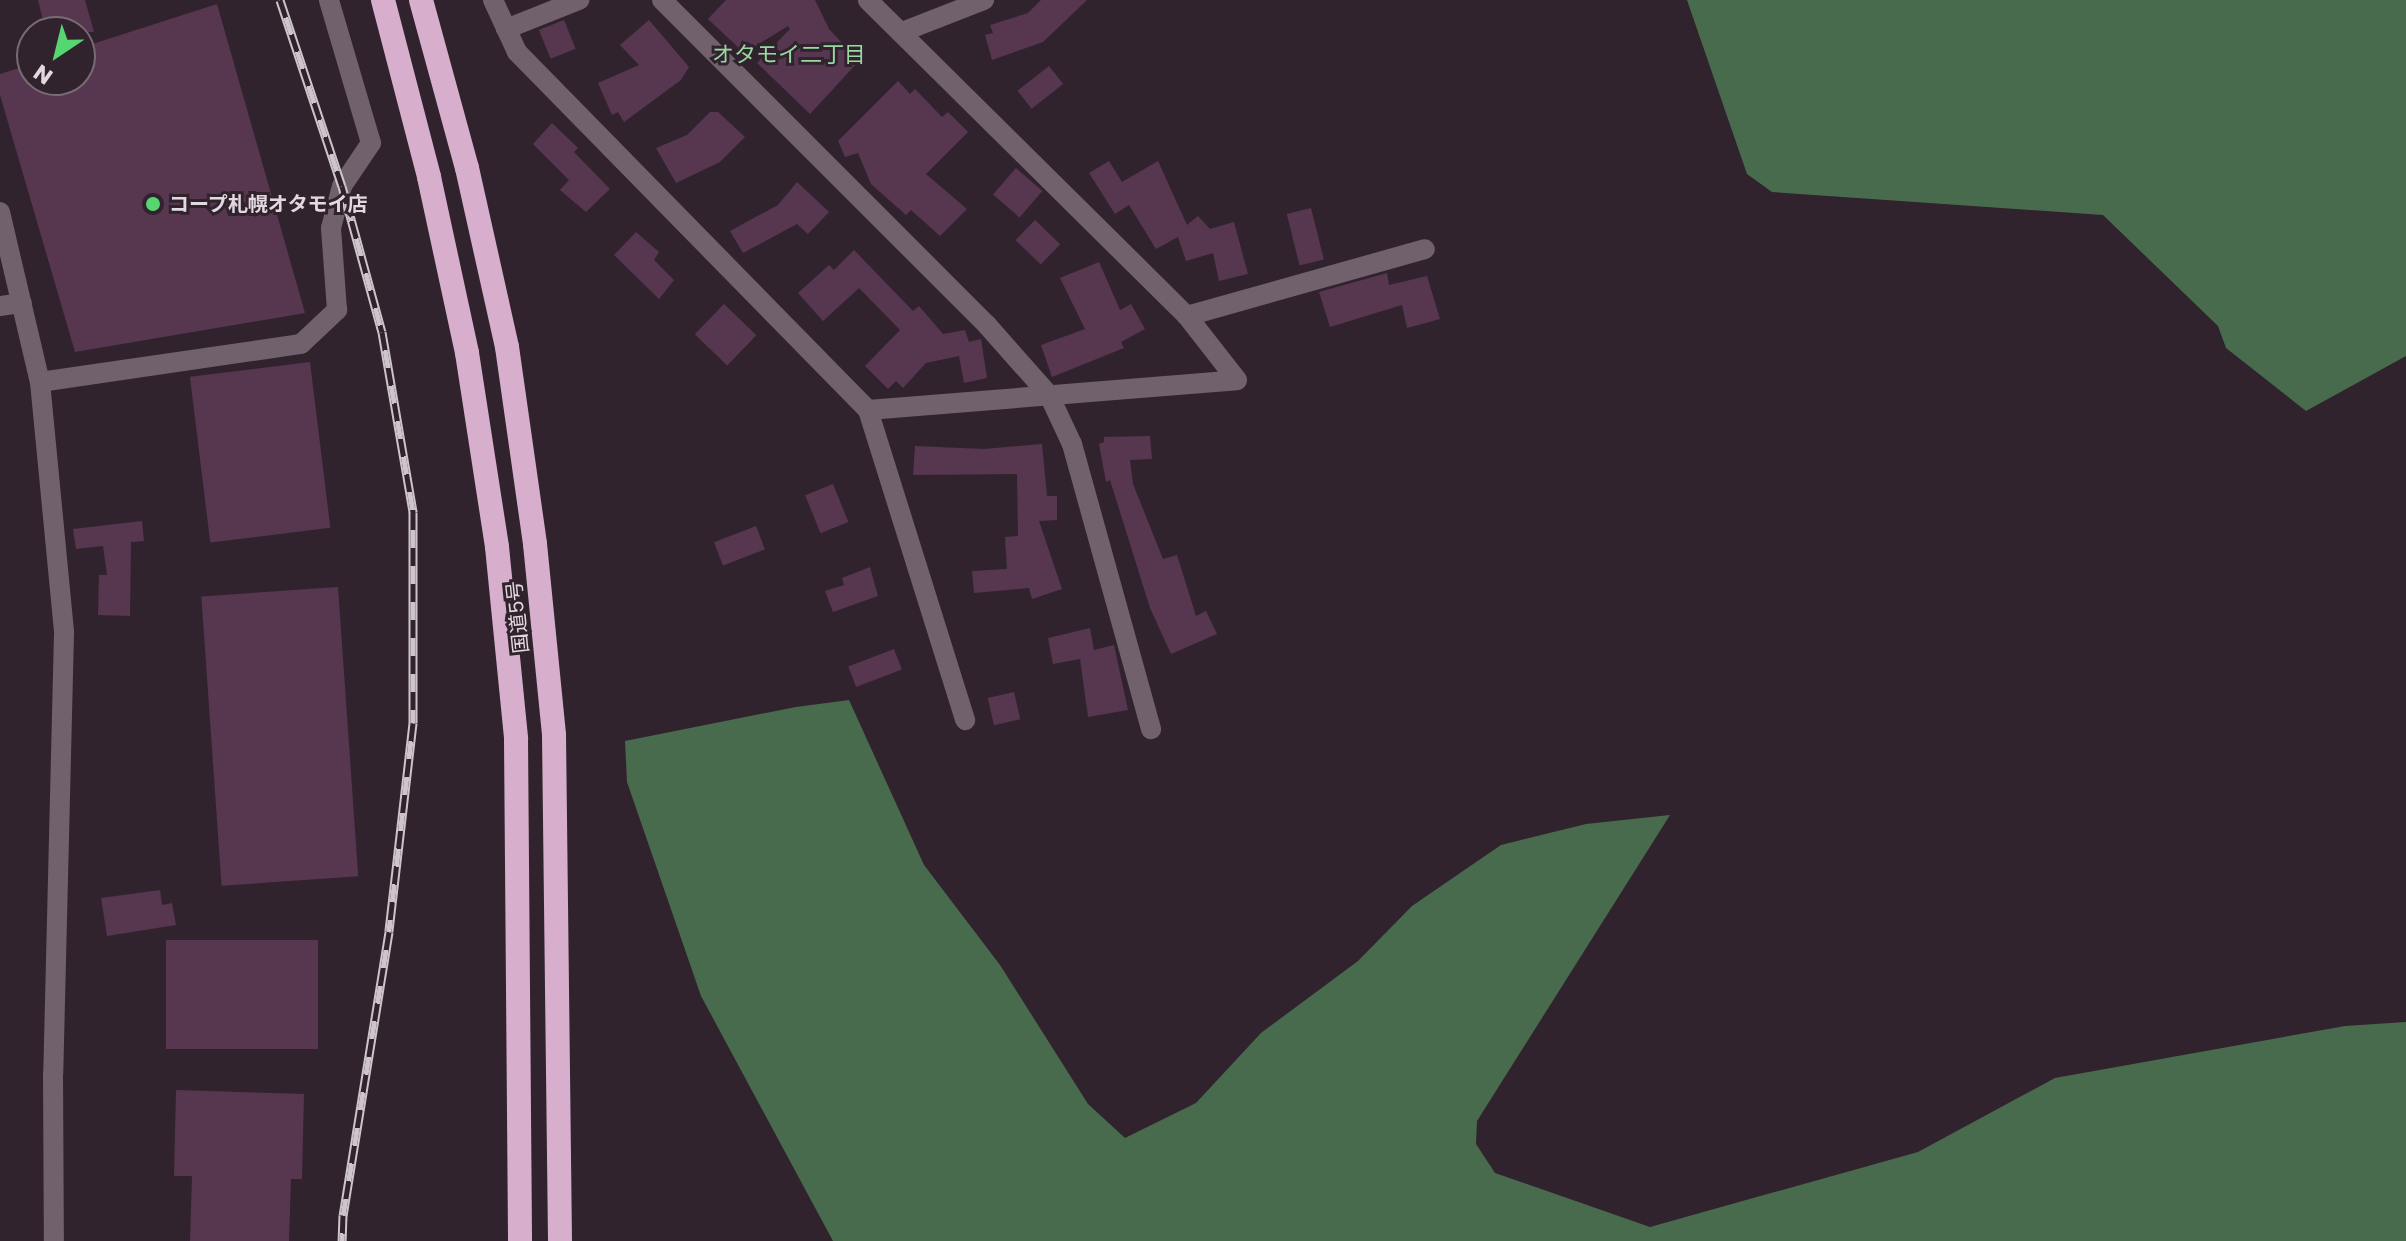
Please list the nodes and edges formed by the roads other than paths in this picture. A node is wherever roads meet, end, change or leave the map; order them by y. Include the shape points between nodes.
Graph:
1 (329, 0) edge
2 (383, 0) edge
3 (421, 0) edge
4 (493, 0) edge
5 (579, 0) edge
6 (662, 0) edge
7 (868, 0) edge
8 (984, 0) edge
9 (506, 29) junction
10 (902, 32) junction
11 (0, 212) edge
12 (1425, 249) dead end
13 (22, 303) junction
14 (0, 306) edge
15 (1187, 316) junction
16 (40, 382) junction
17 (1049, 395) junction
18 (868, 410) junction
19 (965, 720) dead end
20 (1151, 729) dead end
21 (54, 1241) edge
22 (520, 1241) edge
23 (560, 1241) edge

1 - 16 street via 371,143 342,186 331,228 337,310 301,344
2 - 22 highway, 国道5号 via 467,353 497,547 516,739
3 - 23 highway, 国道5号 via 467,168 507,347 535,544 554,735
4 - 9 street
5 - 9 street
6 - 17 street via 987,325
7 - 10 street
8 - 10 street
9 - 18 street via 517,52
10 - 15 street
11 - 13 street
12 - 15 street
13 - 14 street
13 - 16 street
15 - 17 street via 1237,380
16 - 21 street via 64,633
17 - 18 street
17 - 20 street via 1072,444
18 - 19 street

